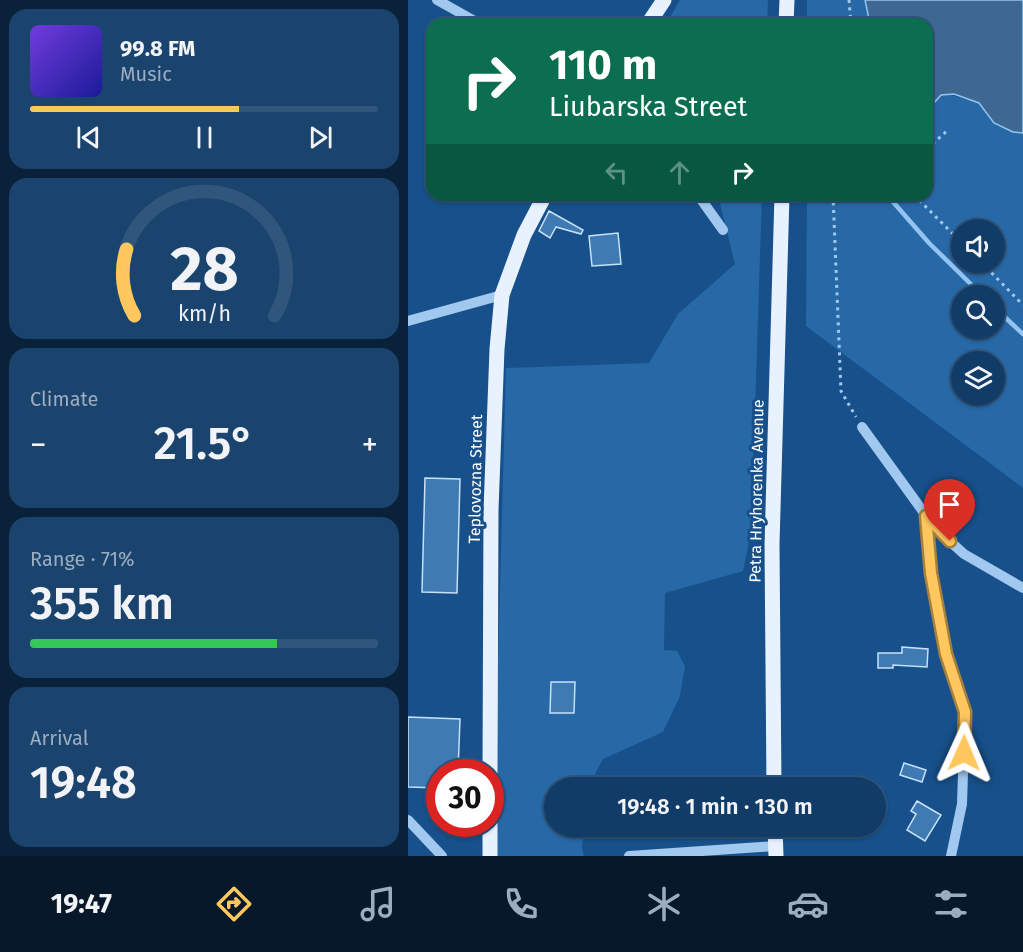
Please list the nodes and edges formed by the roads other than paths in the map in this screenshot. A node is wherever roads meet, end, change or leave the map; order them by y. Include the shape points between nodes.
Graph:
1 (437, 0) edge
2 (664, 0) edge
3 (787, 0) edge
4 (469, 18) edge
5 (652, 18) edge
6 (786, 18) edge
7 (542, 201) edge
8 (702, 201) edge
9 (782, 201) edge
10 (723, 230) dead end
11 (502, 295) junction
12 (408, 321) edge
13 (862, 427) road end
14 (926, 516) junction
15 (1023, 588) edge
16 (490, 759) edge
17 (774, 777) edge
18 (408, 820) edge
19 (490, 837) edge
20 (775, 851) edge
21 (442, 856) edge
22 (490, 856) edge
23 (629, 856) edge
24 (951, 856) edge

1 - 4 street
2 - 5 main road
3 - 6 main road
7 - 11 main road, Teplovozna Street via 524,235
8 - 10 street
9 - 17 main road, Petra Hryhorenka Avenue via 772,544
11 - 12 street
11 - 16 main road, Teplovozna Street via 496,349 491,510
13 - 14 street
14 - 15 street via 964,554
14 - 24 street via 931,573 946,654 965,712 962,804
18 - 21 street
19 - 22 main road
20 - 23 street

